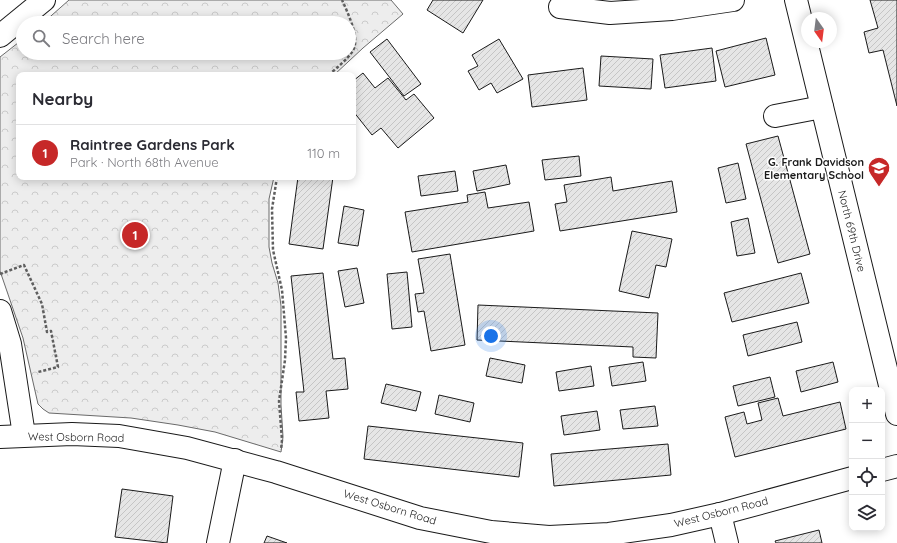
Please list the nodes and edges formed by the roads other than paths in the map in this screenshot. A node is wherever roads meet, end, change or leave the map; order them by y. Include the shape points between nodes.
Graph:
1 (44, 0) edge
2 (733, 0) edge
3 (796, 0) edge
4 (560, 7) dead end
5 (24, 16) edge
6 (16, 23) edge
7 (0, 36) edge
8 (822, 107) junction
9 (775, 116) dead end
10 (0, 311) edge
11 (897, 414) edge
12 (24, 435) junction
13 (0, 437) edge
14 (235, 460) junction
15 (897, 466) edge
16 (885, 469) edge
17 (849, 479) edge
18 (720, 514) junction
19 (218, 543) edge
20 (727, 543) edge

1 - 5 street
2 - 4 street via 672,9 610,13
3 - 8 street, North 69th Drive
6 - 7 street
8 - 9 street
8 - 11 street, North 69th Drive
10 - 12 street via 10,344
12 - 13 street, West Osborn Road
12 - 14 street, West Osborn Road via 119,436 187,448
14 - 18 street, West Osborn Road via 420,518 491,532 549,537 608,534 671,525
14 - 19 street
15 - 16 street
17 - 18 street, West Osborn Road
18 - 20 street

